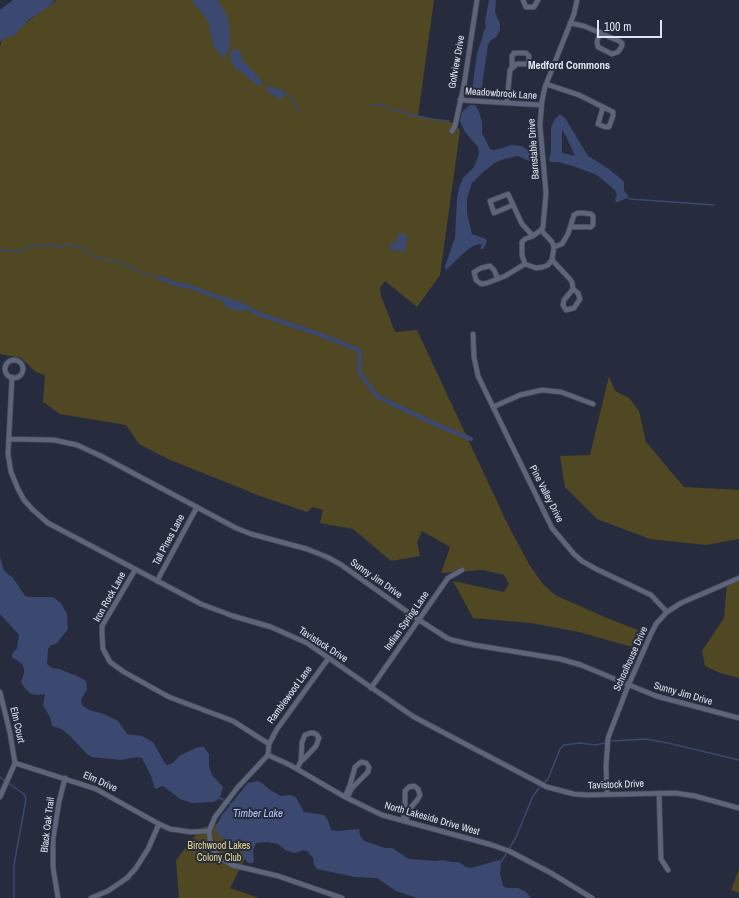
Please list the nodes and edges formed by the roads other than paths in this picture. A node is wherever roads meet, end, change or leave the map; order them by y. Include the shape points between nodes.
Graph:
1 (477, 0) edge
2 (523, 0) edge
3 (538, 0) edge
4 (577, 0) edge
5 (570, 23) junction
6 (600, 32) junction
7 (512, 67) dead end
8 (546, 84) junction
9 (460, 100) junction
10 (507, 102) junction
11 (541, 105) junction
12 (603, 107) dead end
13 (452, 131) dead end
14 (513, 205) junction
15 (571, 227) junction
16 (541, 230) junction
17 (532, 236) junction
18 (554, 247) junction
19 (552, 260) junction
20 (525, 264) junction
21 (498, 279) junction
22 (573, 290) dead end
23 (474, 334) dead end
24 (12, 377) dead end
25 (593, 404) dead end
26 (493, 407) junction
27 (9, 439) junction
28 (197, 507) junction
29 (135, 570) junction
30 (462, 570) dead end
31 (739, 578) edge
32 (157, 581) junction
33 (667, 612) junction
34 (419, 620) junction
35 (328, 659) junction
36 (628, 686) junction
37 (371, 688) junction
38 (0, 692) edge
39 (739, 718) edge
40 (269, 744) junction
41 (268, 756) junction
42 (301, 761) junction
43 (15, 763) junction
44 (297, 769) junction
45 (65, 778) junction
46 (659, 793) junction
47 (607, 794) junction
48 (0, 796) edge
49 (346, 797) junction
50 (739, 808) edge
51 (404, 821) junction
52 (159, 824) junction
53 (209, 831) junction
54 (668, 870) dead end
55 (58, 898) edge
56 (91, 898) edge
57 (342, 898) edge
58 (592, 898) edge

1 - 9 street, Golfview Drive
2 - 3 street via 526,7 534,7
4 - 5 street, Barnstable Drive
5 - 6 street
5 - 8 street, Barnstable Drive
6 - 6 street via 622,43 618,52 612,54 598,47
7 - 10 street
8 - 11 street, Barnstable Drive
8 - 12 street via 579,95
9 - 10 street, Meadowbrook Lane
9 - 13 street, Golfview Drive
10 - 11 street, Meadowbrook Lane
11 - 16 street, Barnstable Drive via 540,125 546,193
14 - 14 street via 494,213 490,201 508,194
14 - 17 street via 522,224
15 - 15 street via 574,215 578,213 593,216 591,227
15 - 18 street via 562,243
16 - 17 street
16 - 18 street
17 - 20 street via 522,242
18 - 19 street
19 - 20 street via 548,265 536,268
19 - 22 street via 572,282
20 - 21 street
21 - 21 street via 490,266 474,272 476,280 481,284
23 - 26 street, Pine Valley Drive via 475,366
24 - 27 street, Tavistock Drive
25 - 26 street via 561,392 542,390 520,395
26 - 33 street, Pine Valley Drive via 555,532 582,560 647,592
27 - 28 street, Sunny Jim Drive via 54,440 77,445
27 - 29 street, Tavistock Drive via 8,454 13,478 20,494 32,510 48,523
28 - 32 street, Tall Pines Lane
28 - 34 street, Sunny Jim Drive via 251,534 307,549 334,560
29 - 32 street, Tavistock Drive
29 - 40 street, Iron Rock Lane via 102,626 102,645 106,657 119,669 146,685 185,704 228,718
30 - 34 street, Indian Spring Lane via 448,578
31 - 33 street, Schoolhouse Drive
32 - 35 street, Tavistock Drive via 213,609 290,635 307,643
33 - 36 street, Schoolhouse Drive via 653,630
34 - 36 street, Sunny Jim Drive via 452,640 560,659 581,665
34 - 37 street, Indian Spring Lane
35 - 37 street, Tavistock Drive
35 - 40 street, Ramblewood Lane via 291,708
36 - 39 street, Sunny Jim Drive via 678,703
36 - 47 street, Schoolhouse Drive via 608,738
37 - 47 street, Tavistock Drive via 414,718 546,788 574,794
38 - 43 street, Elm Court
40 - 41 street
41 - 44 street, North Lakeside Drive West
41 - 53 street via 221,809
42 - 42 street via 316,746 318,735 305,735
42 - 44 street
43 - 45 street, Elm Drive
43 - 48 street
44 - 49 street, North Lakeside Drive West
45 - 52 street, Elm Drive via 96,789
45 - 55 street, Black Oak Trail via 53,839 53,868
46 - 47 street, Tavistock Drive
46 - 50 street, Tavistock Drive via 688,795
46 - 54 street via 661,859
49 - 49 street via 355,767 361,762 366,763 369,767 368,772
49 - 51 street, North Lakeside Drive West via 382,815
51 - 51 street via 408,810 420,795 414,786 405,792
51 - 58 street, North Lakeside Drive West via 503,849 547,870
52 - 53 street, Elm Drive via 191,832
52 - 56 street via 148,849 128,878
53 - 57 street via 211,844 223,860

